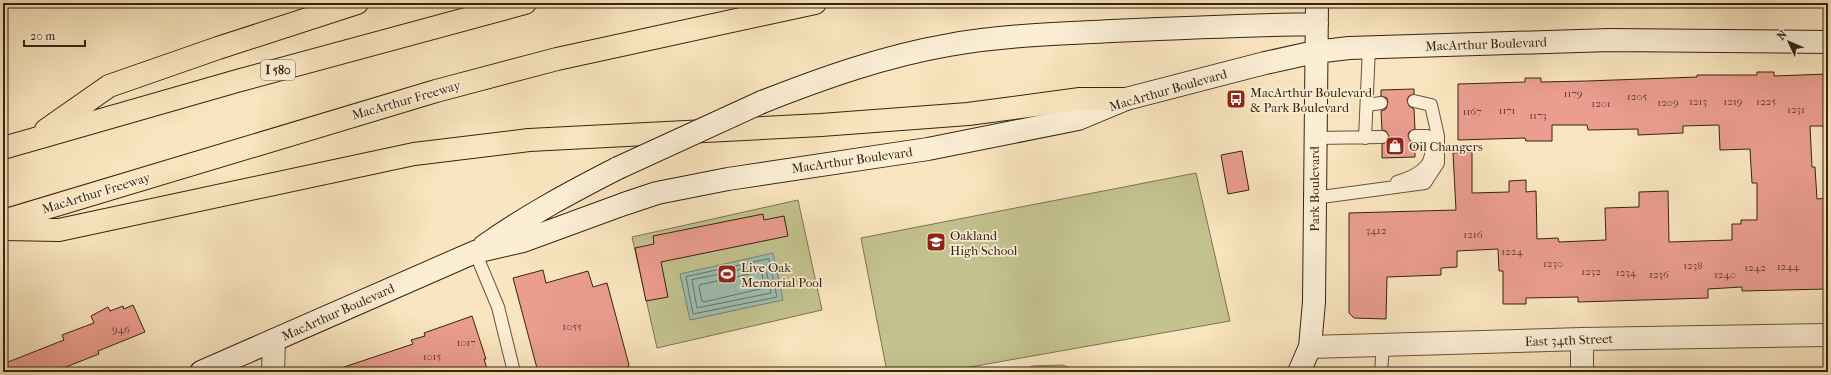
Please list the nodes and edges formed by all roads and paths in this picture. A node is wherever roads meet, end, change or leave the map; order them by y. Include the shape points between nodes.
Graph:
1 (358, 3) edge
2 (526, 3) edge
3 (815, 3) edge
4 (1317, 13) edge
5 (1828, 42) edge
6 (1369, 47) junction
7 (1315, 52) junction
8 (1126, 99) junction
9 (1414, 101) dead end
10 (1381, 103) dead end
11 (1367, 105) junction
12 (1415, 136) dead end
13 (1315, 138) junction
14 (1365, 138) junction
15 (1382, 138) dead end
16 (32, 140) junction
17 (3, 148) edge
18 (1369, 191) junction
19 (1314, 198) junction
20 (3, 221) edge
21 (3, 229) edge
22 (475, 252) junction
23 (1828, 335) edge
24 (1582, 339) junction
25 (274, 340) junction
26 (1383, 345) junction
27 (1310, 347) junction
28 (201, 372) edge
29 (272, 372) edge
30 (514, 372) edge
31 (1299, 372) edge
32 (1381, 372) edge
33 (1582, 372) edge

1 - 16 highway via 109,86
2 - 16 highway, I 580 via 244,79
3 - 20 highway, MacArthur Freeway via 572,56 436,91
4 - 7 main road, Park Boulevard
4 - 22 main road, MacArthur Boulevard, bridge via 1243,25 989,39 949,45 869,64 762,102 618,168 564,195
5 - 6 main road, MacArthur Boulevard via 1610,40
6 - 7 main road, MacArthur Boulevard
6 - 11 lane
7 - 8 main road, MacArthur Boulevard
7 - 13 main road, Park Boulevard
8 - 21 highway via 1080,99 968,114 821,125 468,146 414,154 59,230
8 - 22 main road, MacArthur Boulevard via 1078,119 928,150 728,179 657,193 523,241
9 - 18 lane via 1431,105 1438,136 1438,163 1425,183
10 - 11 lane
11 - 14 lane
12 - 18 lane via 1427,136 1432,146 1430,160 1423,171 1407,180
13 - 14 lane
13 - 19 main road, Park Boulevard
14 - 15 lane
16 - 17 highway, I 580
18 - 19 lane
19 - 27 main road, Park Boulevard via 1314,302
22 - 25 main road, MacArthur Boulevard
22 - 30 lane via 498,307
23 - 24 main road, East 34th Street
24 - 26 main road, East 34th Street
24 - 33 main road
25 - 28 main road, MacArthur Boulevard
25 - 29 main road
26 - 27 main road, East 34th Street
26 - 32 lane
27 - 31 main road, Park Boulevard

